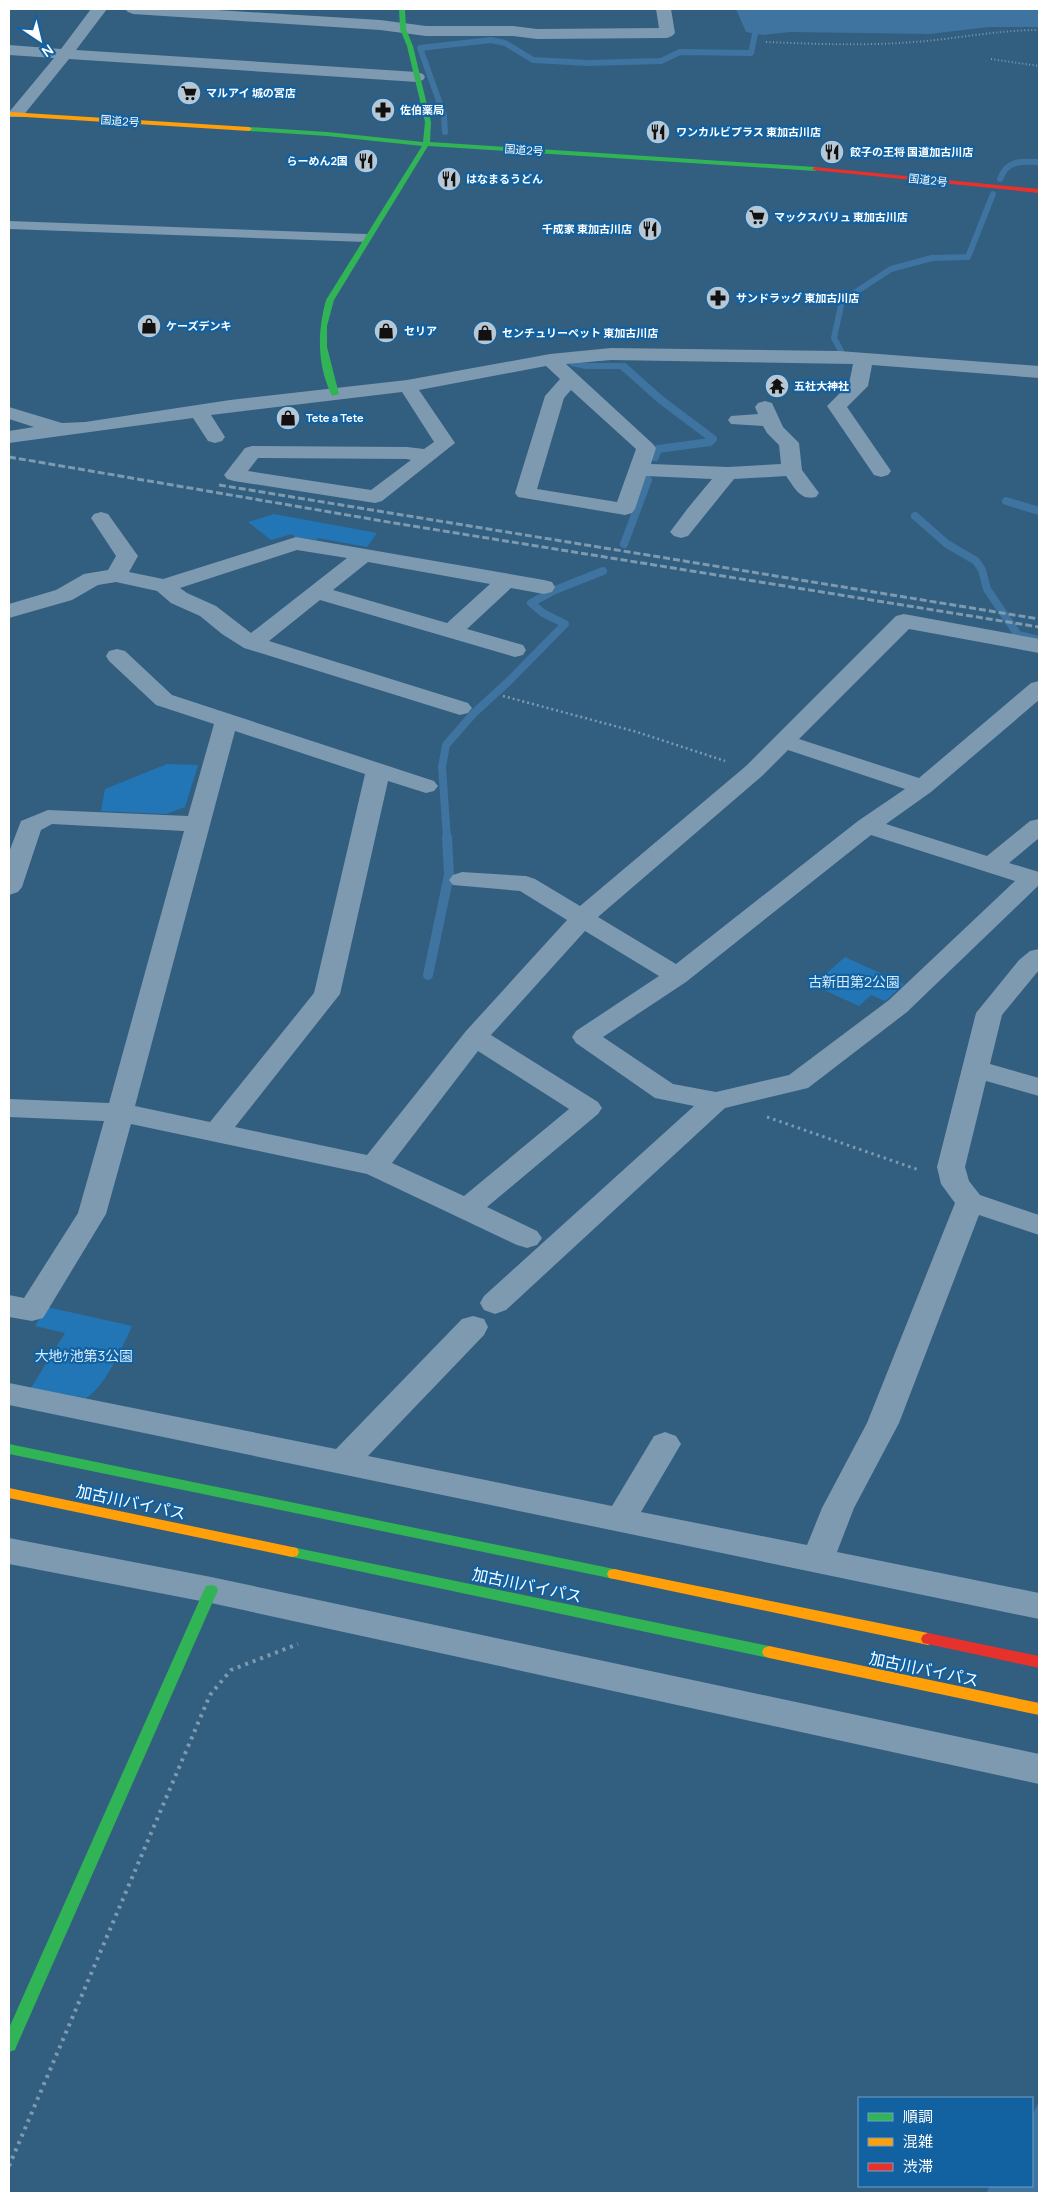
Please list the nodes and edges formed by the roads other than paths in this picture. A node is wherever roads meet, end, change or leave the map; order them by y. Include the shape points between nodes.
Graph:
1 (99, 9) edge
2 (132, 9) edge
3 (402, 9) edge
4 (664, 9) edge
5 (403, 28) junction
6 (9, 50) edge
7 (65, 54) junction
8 (417, 76) junction
9 (12, 114) edge
10 (426, 144) junction
11 (1039, 191) edge
12 (9, 225) edge
13 (366, 238) junction
14 (864, 359) junction
15 (550, 360) junction
16 (1039, 372) edge
17 (570, 380) junction
18 (407, 386) junction
19 (335, 394) junction
20 (199, 411) junction
21 (9, 414) edge
22 (738, 420) dead end
23 (61, 428) junction
24 (9, 437) edge
25 (215, 437) dead end
26 (428, 456) junction
27 (639, 470) junction
28 (792, 470) junction
29 (881, 471) dead end
30 (728, 473) junction
31 (809, 493) dead end
32 (670, 510) dead end
33 (695, 512) junction
34 (101, 518) dead end
35 (681, 532) dead end
36 (363, 556) junction
37 (116, 576) junction
38 (506, 580) junction
39 (164, 586) junction
40 (544, 587) dead end
41 (318, 593) junction
42 (9, 611) edge
43 (451, 632) junction
44 (252, 643) junction
45 (1039, 646) edge
46 (515, 650) dead end
47 (117, 656) dead end
48 (1039, 688) edge
49 (460, 708) dead end
50 (226, 722) junction
51 (783, 741) junction
52 (378, 771) junction
53 (426, 786) dead end
54 (923, 787) junction
55 (198, 824) junction
56 (867, 826) junction
57 (1039, 826) edge
58 (15, 851) edge
59 (991, 865) junction
60 (462, 880) dead end
61 (9, 887) edge
62 (583, 917) junction
63 (1036, 965) edge
64 (677, 976) junction
65 (475, 1037) junction
66 (976, 1069) junction
67 (1039, 1087) edge
68 (716, 1101) junction
69 (9, 1108) edge
70 (119, 1112) junction
71 (216, 1133) junction
72 (374, 1166) junction
73 (963, 1193) junction
74 (467, 1209) junction
75 (1039, 1225) edge
76 (527, 1238) dead end
77 (495, 1303) dead end
78 (9, 1306) edge
79 (473, 1327) dead end
80 (9, 1394) edge
81 (665, 1444) dead end
82 (9, 1448) edge
83 (343, 1462) junction
84 (9, 1493) edge
85 (620, 1520) junction
86 (9, 1551) edge
87 (817, 1560) junction
88 (211, 1590) junction
89 (1039, 1606) edge
90 (1039, 1662) edge
91 (1039, 1710) edge
92 (1039, 1768) edge
93 (9, 2045) edge

1 - 7 street
2 - 5 street
3 - 5 main road
4 - 5 street via 668,33 426,32
5 - 8 main road
6 - 7 street
7 - 8 street
7 - 9 street
8 - 10 main road via 428,122
9 - 10 main road, 国道2号 via 327,134
10 - 11 main road, 国道2号 via 807,168
10 - 13 main road
12 - 13 lane
13 - 19 main road via 330,300 323,321 322,354
14 - 15 street via 621,354
14 - 16 street
14 - 29 street via 858,386 837,406
15 - 17 street
15 - 18 street
17 - 27 street via 646,448
17 - 27 street via 555,396 525,493 625,509
18 - 19 street
18 - 26 street via 444,443
19 - 20 street
20 - 23 street via 85,428
20 - 25 street
21 - 23 street
22 - 28 street via 767,413 774,429 789,443
23 - 24 street
26 - 26 street via 375,497 234,475 252,452 407,453
27 - 30 street
28 - 30 street
28 - 31 street
30 - 33 street
32 - 33 street
33 - 35 street
34 - 37 street via 127,556
36 - 38 street
36 - 39 street via 296,543
36 - 41 street
37 - 39 street
37 - 42 street via 92,579 64,595
38 - 40 street
38 - 43 street
39 - 44 street via 180,598 208,611
41 - 43 street
41 - 44 street
43 - 46 street
44 - 49 street via 394,697
45 - 51 street via 904,621
47 - 50 street via 164,700
48 - 54 street
50 - 52 street
50 - 55 street
51 - 54 street
51 - 62 street via 754,771
52 - 53 street
52 - 71 street via 327,994
54 - 56 street
55 - 58 street via 48,817 30,826
55 - 70 street
56 - 59 street
56 - 64 street
57 - 59 street
58 - 61 street
59 - 68 street via 1032,878 898,1006 798,1082
60 - 62 street via 526,884
62 - 64 street
62 - 65 street
63 - 66 street via 990,1012
64 - 68 street via 584,1037 665,1092
65 - 72 street
65 - 74 street via 588,1108
66 - 67 street
66 - 73 street via 951,1167
68 - 77 street
69 - 70 street
70 - 71 street
70 - 78 street via 92,1214 32,1310
71 - 72 street
72 - 74 street
73 - 75 street
73 - 87 street via 883,1423 838,1508
74 - 76 street
79 - 83 street
80 - 83 street
81 - 85 street
82 - 90 main road, 加古川バイパス
83 - 85 street
84 - 91 main road, 加古川バイパス
85 - 87 street
86 - 88 street
87 - 89 street
88 - 92 street
88 - 93 main road

